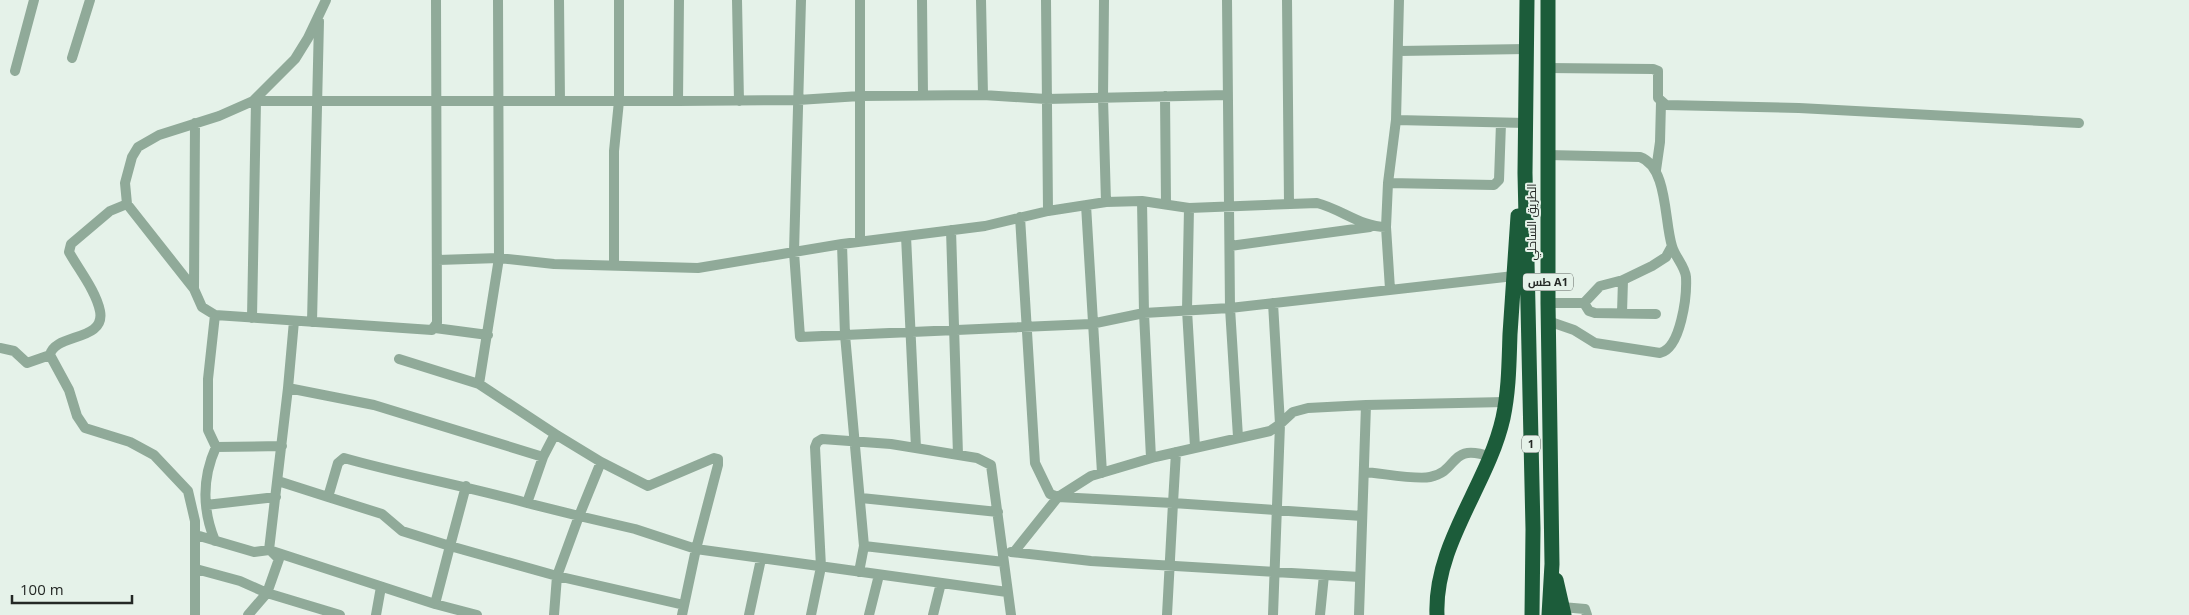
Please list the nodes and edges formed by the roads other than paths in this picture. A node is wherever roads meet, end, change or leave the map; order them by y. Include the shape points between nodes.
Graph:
1 (34, 0) edge
2 (90, 0) edge
3 (326, 0) edge
4 (436, 0) edge
5 (498, 0) edge
6 (559, 0) edge
7 (619, 0) edge
8 (679, 0) edge
9 (737, 0) edge
10 (801, 0) edge
11 (860, 0) edge
12 (922, 0) edge
13 (981, 0) edge
14 (1046, 0) edge
15 (1104, 0) edge
16 (1227, 0) edge
17 (1287, 0) edge
18 (1399, 0) edge
19 (1527, 0) edge
20 (1548, 0) edge
21 (319, 17) junction
22 (1527, 49) junction
23 (1399, 51) junction
24 (72, 58) dead end
25 (1547, 68) junction
26 (15, 71) dead end
27 (923, 95) junction
28 (983, 95) junction
29 (1228, 95) junction
30 (860, 96) junction
31 (1165, 96) junction
32 (1103, 98) junction
33 (315, 99) junction
34 (1046, 99) junction
35 (798, 100) junction
36 (254, 101) junction
37 (499, 101) junction
38 (560, 101) junction
39 (619, 101) junction
40 (678, 101) junction
41 (739, 101) junction
42 (436, 102) junction
43 (1661, 102) junction
44 (1396, 120) junction
45 (2079, 122) dead end
46 (195, 123) junction
47 (1501, 123) junction
48 (1527, 123) junction
49 (1547, 154) junction
50 (1656, 170) junction
51 (1388, 183) junction
52 (1142, 201) junction
53 (1106, 202) junction
54 (127, 204) junction
55 (1166, 204) junction
56 (1289, 204) junction
57 (1086, 205) junction
58 (1229, 205) junction
59 (1189, 208) junction
60 (1048, 211) junction
61 (1020, 217) junction
62 (1371, 227) junction
63 (1386, 227) junction
64 (951, 230) junction
65 (906, 236) junction
66 (860, 242) junction
67 (842, 244) junction
68 (1230, 246) junction
69 (1672, 246) junction
70 (794, 252) junction
71 (499, 258) junction
72 (438, 260) junction
73 (614, 266) junction
74 (1521, 274) junction
75 (1623, 280) junction
76 (194, 289) junction
77 (1390, 289) junction
78 (1548, 302) junction
79 (1273, 303) junction
80 (1584, 303) junction
81 (1230, 308) junction
82 (1187, 310) junction
83 (1144, 313) junction
84 (1622, 313) junction
85 (1656, 314) dead end
86 (215, 315) junction
87 (252, 318) junction
88 (294, 321) junction
89 (1548, 321) junction
90 (312, 322) junction
91 (1091, 324) junction
92 (1028, 327) junction
93 (435, 328) junction
94 (954, 331) junction
95 (910, 333) junction
96 (488, 335) junction
97 (845, 335) junction
98 (0, 348) edge
99 (50, 355) junction
100 (398, 359) dead end
101 (480, 384) junction
102 (288, 388) junction
103 (1505, 402) junction
104 (1366, 405) junction
105 (1280, 424) junction
106 (555, 434) junction
107 (1238, 437) junction
108 (854, 441) junction
109 (282, 446) junction
110 (216, 447) junction
111 (1195, 447) junction
112 (916, 448) junction
113 (1176, 452) junction
114 (958, 455) junction
115 (1491, 457) junction
116 (542, 458) junction
117 (1150, 458) junction
118 (601, 462) junction
119 (1364, 472) junction
120 (1102, 473) junction
121 (278, 481) junction
122 (466, 486) junction
123 (276, 497) junction
124 (328, 497) junction
125 (1058, 497) junction
126 (861, 498) junction
127 (527, 503) junction
128 (1173, 503) junction
129 (206, 505) junction
130 (1277, 510) junction
131 (998, 512) junction
132 (579, 516) junction
133 (1362, 516) junction
134 (196, 535) junction
135 (215, 541) junction
136 (450, 546) junction
137 (864, 546) junction
138 (696, 549) junction
139 (270, 550) junction
140 (1002, 551) junction
141 (1014, 552) junction
142 (761, 559) junction
143 (1004, 562) junction
144 (1168, 566) junction
145 (821, 567) junction
146 (196, 569) junction
147 (859, 572) junction
148 (1274, 572) junction
149 (878, 575) junction
150 (1324, 575) junction
151 (557, 576) junction
152 (1360, 577) junction
153 (941, 583) junction
154 (381, 587) junction
155 (1007, 592) junction
156 (267, 593) junction
157 (435, 604) junction
158 (683, 610) edge
159 (1558, 612) edge
160 (195, 615) edge
161 (248, 615) edge
162 (340, 615) edge
163 (376, 615) edge
164 (477, 615) edge
165 (554, 615) edge
166 (749, 615) edge
167 (811, 615) edge
168 (870, 615) edge
169 (934, 615) edge
170 (1010, 615) edge
171 (1167, 615) edge
172 (1273, 615) edge
173 (1320, 615) edge
174 (1359, 615) edge
175 (1438, 615) edge
176 (1532, 615) edge
177 (1587, 615) edge

1 - 26 street
2 - 24 street
3 - 21 street
4 - 42 street
5 - 37 street
6 - 38 street
7 - 39 street
8 - 40 street
9 - 41 street
10 - 35 street
11 - 30 street
12 - 27 street
13 - 28 street
14 - 34 street
15 - 32 street
16 - 29 street
17 - 56 street
18 - 23 street
19 - 22 highway, الطريق الساحلي
20 - 25 highway, الطريق الساحلي / طس A1
21 - 33 street
21 - 36 street via 295,59
22 - 23 street
22 - 48 highway, الطريق الساحلي
23 - 44 street
25 - 43 street via 1652,69 1658,71 1658,98
25 - 49 highway, الطريق الساحلي / طس A1
27 - 28 street
27 - 30 street
28 - 34 street
29 - 31 street
29 - 58 street
30 - 35 street
30 - 66 street
31 - 32 street
31 - 55 street
32 - 34 street
32 - 53 street
33 - 36 street
33 - 42 street
33 - 90 street
34 - 60 street
35 - 41 street
35 - 70 street
36 - 46 street
36 - 87 street
37 - 38 street
37 - 42 street
37 - 71 street
38 - 39 street
39 - 40 street
39 - 73 street via 614,150
40 - 41 street
42 - 72 street
43 - 45 street
43 - 50 street
44 - 47 street
44 - 51 street
46 - 54 street via 159,135 138,147 125,183
46 - 76 street
47 - 48 street
47 - 51 street via 1499,180 1494,185
48 - 74 highway, الطريق الساحلي via 1525,172 1518,216
49 - 50 street via 1640,156
49 - 78 highway, الطريق الساحلي / طس A1
50 - 69 street
51 - 63 street
52 - 53 street
52 - 55 street
52 - 83 street
53 - 57 street
54 - 76 street
54 - 99 street via 110,211 71,244 69,252 99,308 100,319 92,330 56,346
55 - 59 street
56 - 58 street
56 - 62 street via 1317,203 1335,208
57 - 60 street
57 - 91 street
58 - 59 street
58 - 68 street
59 - 82 street
60 - 61 street
61 - 64 street
61 - 92 street
62 - 63 street
62 - 68 street
63 - 77 street
64 - 65 street
64 - 94 street
65 - 66 street
65 - 95 street
66 - 67 street
67 - 70 street
67 - 97 street
68 - 81 street
69 - 75 street via 1666,257
69 - 89 street via 1686,279 1677,336 1666,352 1601,345 1562,324
70 - 73 street via 698,268
70 - 97 street via 800,337
71 - 72 street
71 - 73 street
71 - 96 street
72 - 93 street
74 - 77 street
74 - 103 highway
74 - 176 highway, الطريق الساحلي / 1 via 1533,529
75 - 80 street via 1600,286
75 - 84 street
76 - 86 street via 202,307
77 - 79 street
78 - 80 street
78 - 89 highway, الطريق الساحلي / طس A1
79 - 81 street
79 - 105 street
80 - 84 street via 1589,311 1595,313
81 - 82 street
81 - 107 street
82 - 83 street
82 - 111 street
83 - 91 street
83 - 117 street
84 - 85 street
86 - 87 street
86 - 110 street via 208,379 208,430
87 - 88 street
88 - 90 street
88 - 102 street
89 - 159 highway, الطريق الساحلي / طس A1 via 1552,564
90 - 93 street
91 - 92 street
91 - 120 street
92 - 94 street
92 - 125 street via 1035,463 1050,494
93 - 96 street
94 - 95 street
94 - 114 street
95 - 97 street
95 - 112 street
96 - 101 street
97 - 108 street
98 - 99 street via 14,351 27,363
99 - 134 street via 69,390 77,416 86,428 130,442 154,455 188,492 192,498
100 - 101 street
101 - 106 street
102 - 109 street
102 - 116 street via 374,405
103 - 104 street
103 - 115 highway
104 - 105 street via 1308,408 1293,412
104 - 119 street
105 - 107 street via 1270,431
105 - 130 street
106 - 116 street
106 - 118 street
107 - 111 street
108 - 112 street
108 - 126 street
108 - 145 street via 822,439 815,447
109 - 110 street
109 - 121 street
110 - 129 street via 207,468
111 - 113 street
112 - 114 street
113 - 117 street
113 - 128 street
114 - 131 street via 977,458 991,465
115 - 119 street via 1476,452 1462,453 1440,474 1428,477
115 - 175 highway via 1451,544 1438,590
116 - 127 street
117 - 120 street
118 - 132 street
118 - 138 street via 648,486 718,459
119 - 133 street
120 - 125 street via 1091,476
121 - 123 street
121 - 124 street
122 - 124 street via 406,476 344,458 338,463
122 - 127 street
122 - 136 street
123 - 129 street
123 - 139 street
124 - 136 street via 382,514 402,531
125 - 128 street
125 - 141 street
126 - 131 street
126 - 137 street
127 - 132 street
128 - 130 street
128 - 144 street
129 - 135 street
130 - 133 street
130 - 148 street
131 - 140 street
132 - 138 street via 635,529
132 - 151 street
133 - 152 street
134 - 135 street
134 - 146 street
135 - 139 street via 254,552
136 - 151 street
136 - 157 street
137 - 143 street
137 - 147 street
138 - 142 street
138 - 158 street
139 - 154 street
139 - 156 street via 279,559
140 - 141 street
140 - 143 street
141 - 144 street
142 - 145 street
142 - 166 street
143 - 155 street
144 - 148 street
144 - 171 street
145 - 147 street
145 - 167 street
146 - 156 street via 240,581
146 - 160 street
147 - 149 street
148 - 150 street
148 - 172 street
149 - 153 street
149 - 168 street
150 - 152 street
150 - 173 street
151 - 158 street
151 - 165 street
152 - 174 street
153 - 155 street
153 - 169 street
154 - 157 street
154 - 163 street
155 - 170 street
156 - 161 street
156 - 162 street
157 - 164 street
159 - 177 street via 1585,609

